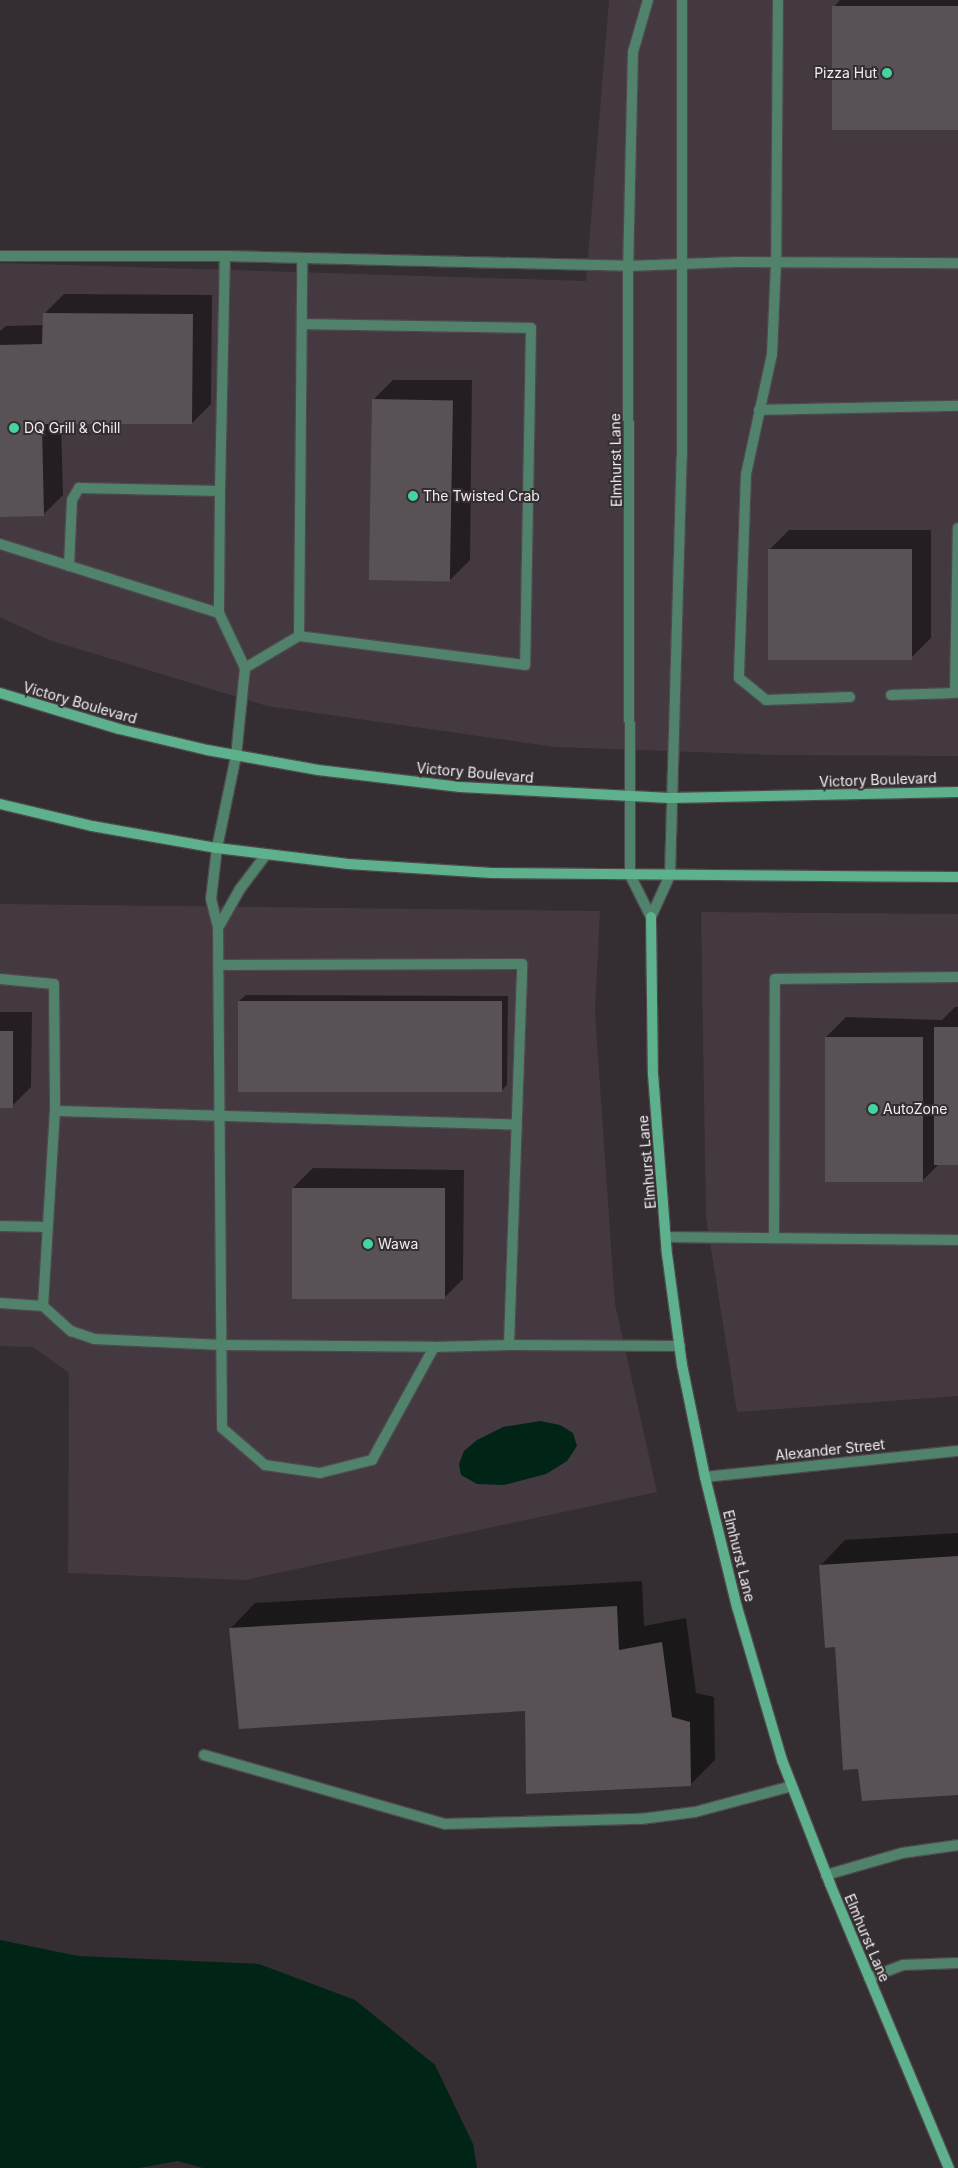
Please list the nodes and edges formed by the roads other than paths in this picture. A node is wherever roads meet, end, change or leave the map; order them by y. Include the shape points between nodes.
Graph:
1 (648, 0) edge
2 (682, 0) edge
3 (778, 0) edge
4 (0, 256) edge
5 (225, 256) junction
6 (302, 258) junction
7 (776, 262) junction
8 (958, 263) edge
9 (628, 266) junction
10 (680, 266) junction
11 (302, 324) junction
12 (958, 406) edge
13 (759, 410) junction
14 (220, 492) junction
15 (958, 528) edge
16 (0, 544) edge
17 (69, 566) junction
18 (219, 613) junction
19 (299, 636) junction
20 (957, 649) edge
21 (245, 668) junction
22 (0, 693) edge
23 (891, 695) dead end
24 (850, 697) dead end
25 (236, 756) junction
26 (958, 792) edge
27 (632, 797) junction
28 (670, 798) junction
29 (0, 804) edge
30 (216, 848) junction
31 (265, 856) junction
32 (630, 875) junction
33 (670, 875) junction
34 (958, 876) edge
35 (651, 917) junction
36 (218, 928) junction
37 (218, 965) junction
38 (958, 977) edge
39 (0, 978) edge
40 (55, 1110) junction
41 (222, 1116) junction
42 (517, 1125) junction
43 (0, 1226) edge
44 (48, 1228) junction
45 (666, 1237) junction
46 (774, 1238) junction
47 (958, 1240) edge
48 (0, 1303) edge
49 (43, 1306) junction
50 (222, 1345) junction
51 (509, 1345) junction
52 (680, 1346) junction
53 (434, 1347) junction
54 (958, 1450) edge
55 (705, 1477) junction
56 (204, 1755) dead end
57 (792, 1786) junction
58 (958, 1845) edge
59 (826, 1875) junction
60 (958, 1963) edge
61 (869, 1978) junction
62 (950, 2168) edge

1 - 9 street, Elmhurst Lane via 633,52
2 - 10 street, Elmhurst Lane
3 - 7 street
4 - 5 street
5 - 6 street
5 - 14 street
6 - 9 street
6 - 11 street
7 - 8 street
7 - 10 street
7 - 13 street via 772,354
9 - 10 street
9 - 27 street, Elmhurst Lane
10 - 28 street, Elmhurst Lane via 682,456
11 - 19 street
11 - 19 street via 531,328 525,665
12 - 13 street
13 - 24 street via 746,474 739,678 766,700
14 - 17 street via 79,488 72,500
14 - 18 street
15 - 20 street
16 - 17 street
17 - 18 street
18 - 21 street
19 - 21 street
20 - 23 street via 955,693
21 - 25 street
22 - 25 main road, Victory Boulevard via 119,729
25 - 27 main road, Victory Boulevard via 318,770 460,787
25 - 30 street
26 - 28 main road, Victory Boulevard
27 - 28 main road, Victory Boulevard
27 - 32 street, Elmhurst Lane
28 - 33 street, Elmhurst Lane
29 - 30 main road via 92,826
30 - 31 main road
30 - 36 street via 211,899
31 - 32 main road via 492,873
31 - 36 street via 240,889
32 - 33 main road
32 - 35 street, Elmhurst Lane
33 - 34 main road
33 - 35 street, Elmhurst Lane
35 - 45 main road, Elmhurst Lane via 653,1074
36 - 37 street
37 - 41 street
37 - 42 street via 522,964
38 - 46 street via 774,979
39 - 40 street via 54,984
40 - 41 street
40 - 44 street
41 - 42 street
41 - 50 street
42 - 51 street
43 - 44 street
44 - 49 street
45 - 46 street
45 - 52 main road, Elmhurst Lane
46 - 47 street
48 - 49 street
49 - 50 street via 71,1332 94,1339
50 - 53 street
50 - 53 street via 222,1428 265,1464 320,1473 372,1460
51 - 52 street
51 - 53 street
52 - 55 main road, Elmhurst Lane
54 - 55 street, Alexander Street
55 - 57 main road, Elmhurst Lane via 737,1607
56 - 57 street via 445,1824 641,1819 695,1812
57 - 59 main road, Elmhurst Lane
58 - 59 street via 902,1853
59 - 61 main road, Elmhurst Lane
60 - 61 street via 903,1965
61 - 62 main road, Elmhurst Lane

